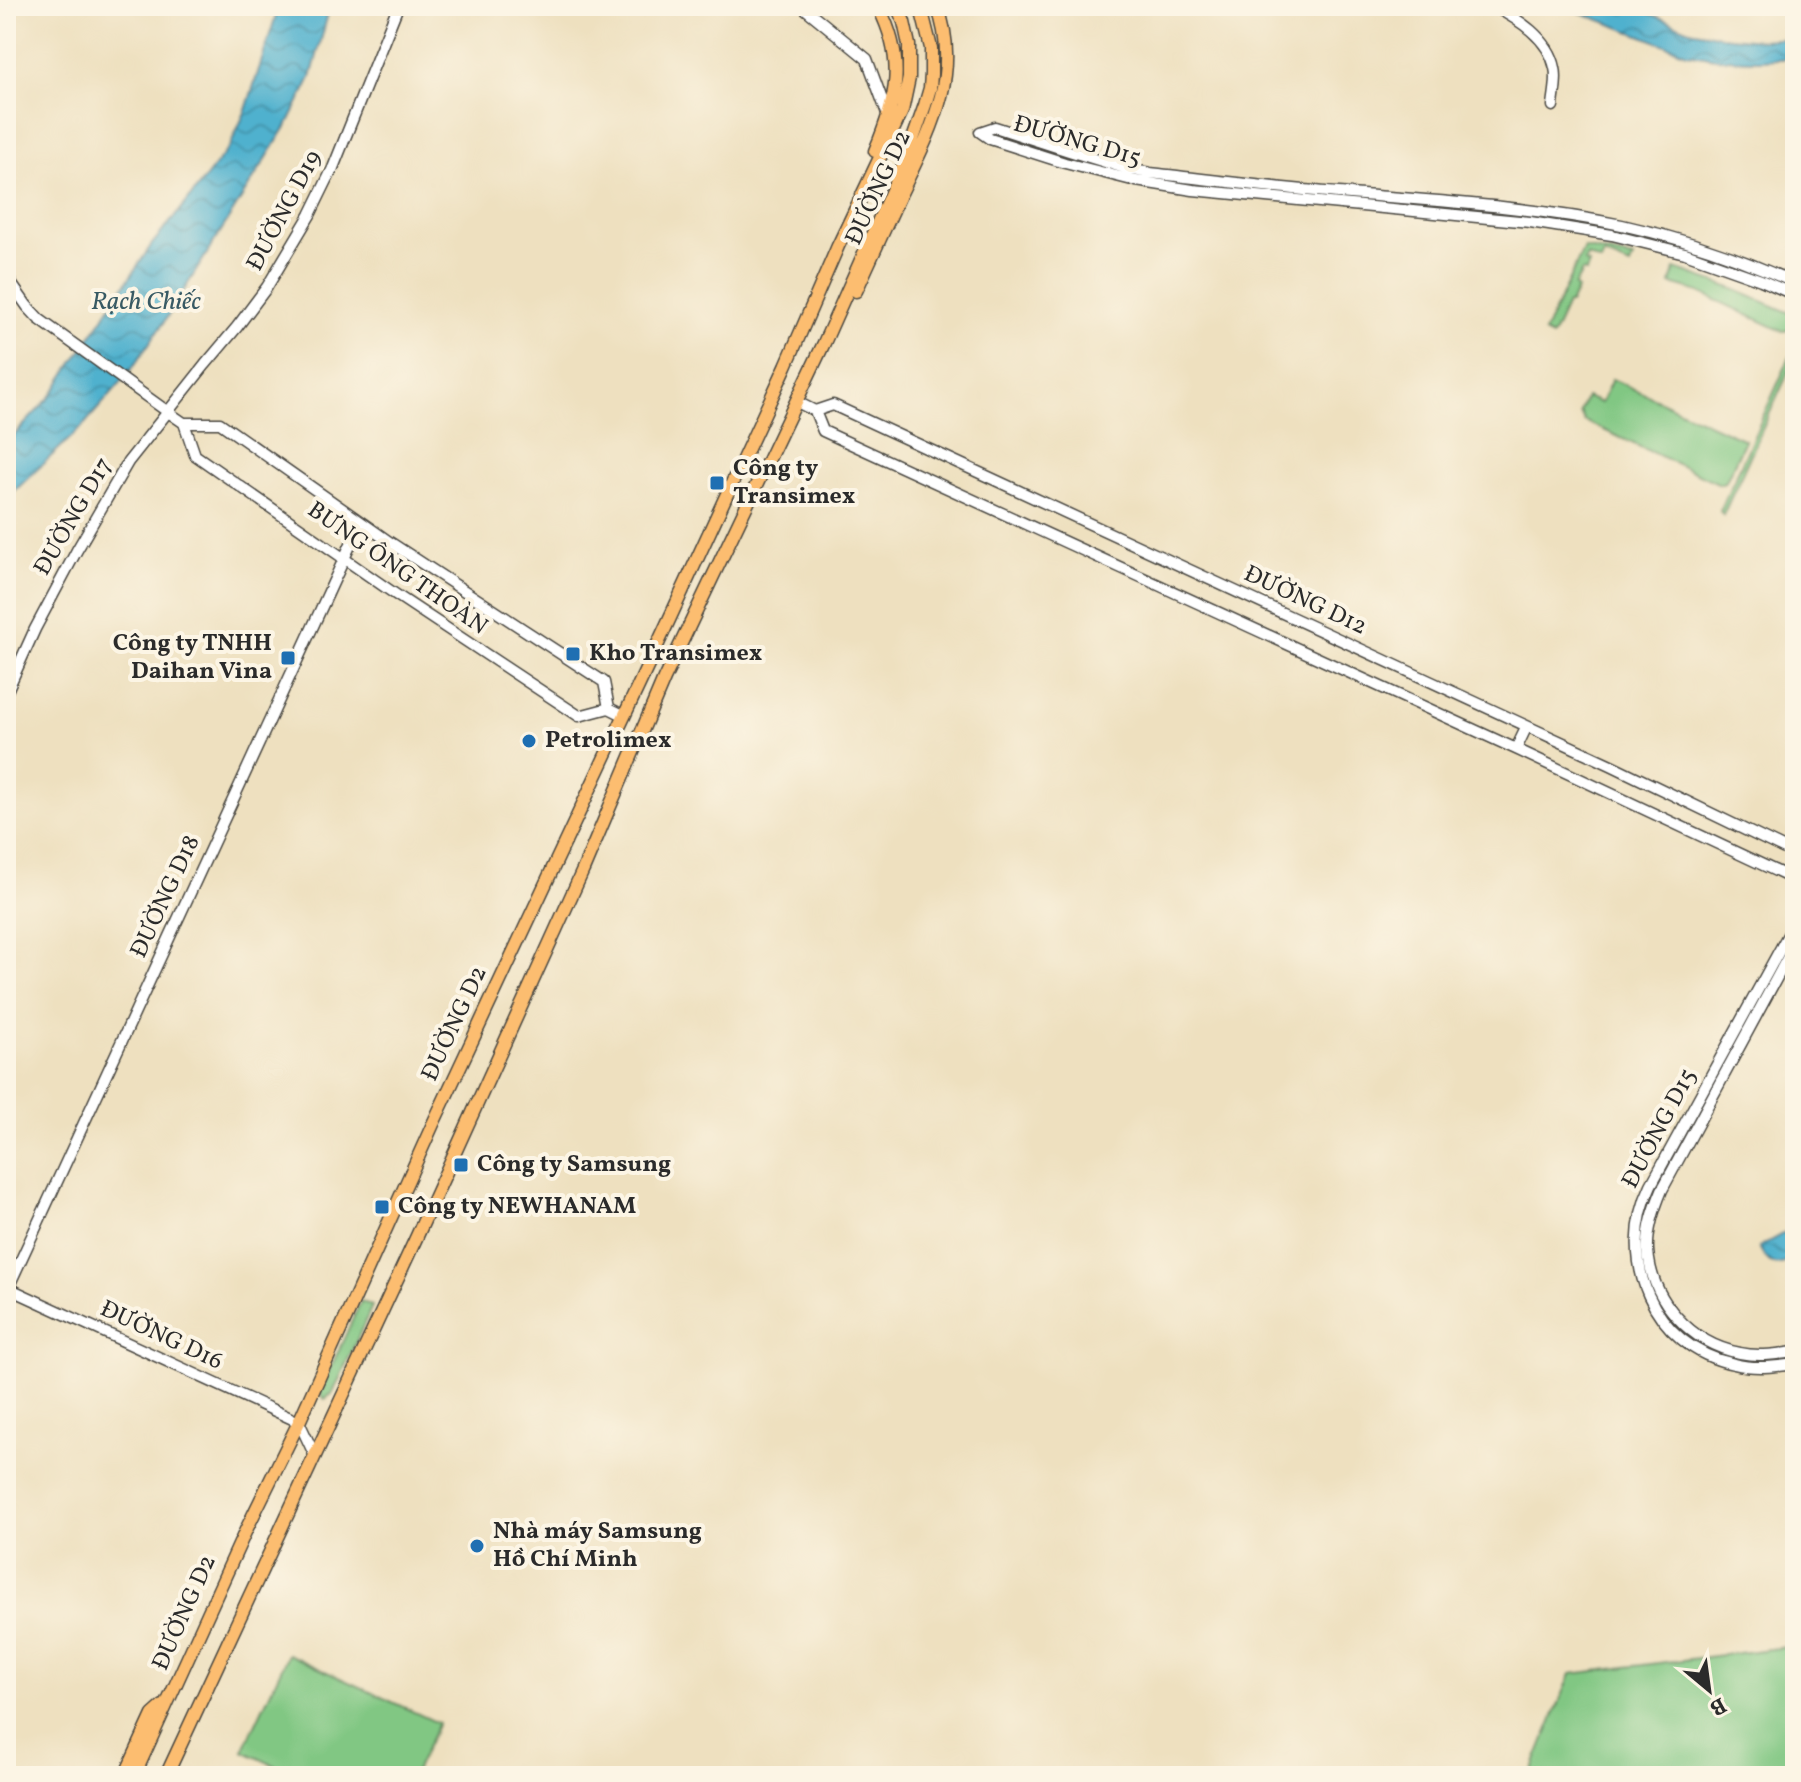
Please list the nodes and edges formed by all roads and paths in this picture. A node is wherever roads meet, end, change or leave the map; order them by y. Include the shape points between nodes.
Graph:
1 (398, 6) edge
2 (802, 6) edge
3 (897, 6) edge
4 (918, 6) edge
5 (937, 6) edge
6 (1493, 6) edge
7 (878, 7) edge
8 (1553, 106) dead end
9 (888, 116) junction
10 (6, 276) edge
11 (1795, 283) edge
12 (18, 293) junction
13 (1795, 295) edge
14 (6, 306) edge
15 (804, 323) junction
16 (792, 334) junction
17 (786, 366) junction
18 (808, 377) junction
19 (771, 389) junction
20 (797, 402) junction
21 (815, 411) junction
22 (168, 412) junction
23 (184, 423) junction
24 (361, 522) junction
25 (344, 557) junction
26 (6, 693) edge
27 (609, 708) junction
28 (623, 715) junction
29 (644, 725) junction
30 (1527, 726) junction
31 (1516, 749) junction
32 (1795, 854) edge
33 (1795, 880) edge
34 (1795, 922) edge
35 (1795, 944) edge
36 (1791, 956) edge
37 (7, 1288) edge
38 (6, 1316) edge
39 (1795, 1352) edge
40 (1795, 1364) edge
41 (299, 1422) junction
42 (315, 1456) junction
43 (169, 1702) junction
44 (167, 1772) edge
45 (125, 1776) edge
46 (134, 1776) edge

1 - 22 street, ĐƯỜNG D19 via 310,215 267,287
2 - 9 street via 867,59
3 - 15 main road, ĐƯỜNG D2 via 909,45 902,111
4 - 18 main road, ĐƯỜNG D2 via 931,48 925,105
5 - 18 main road, ĐƯỜNG D2 via 947,63 935,122 825,357
6 - 8 street via 1526,25 1551,55 1556,70
7 - 9 main road, ĐƯỜNG D2 via 896,65
9 - 16 main road, ĐƯỜNG D2
10 - 12 street
11 - 13 street, ĐƯỜNG D15 via 1698,245 1588,219 1150,173 995,127 980,132 1065,163 1136,181 1612,235 1698,258
12 - 14 street
12 - 22 street via 39,319
15 - 16 main road, ĐƯỜNG D2
15 - 17 main road, ĐƯỜNG D2
16 - 17 main road, ĐƯỜNG D2
17 - 19 main road, ĐƯỜNG D2
18 - 20 main road, ĐƯỜNG D2
19 - 20 main road
19 - 28 main road, ĐƯỜNG D2
20 - 21 street, ĐƯỜNG D12
20 - 29 main road, ĐƯỜNG D2
21 - 30 street, ĐƯỜNG D12 via 833,405
21 - 31 street, ĐƯỜNG D12 via 823,431
22 - 23 street
22 - 26 street, ĐƯỜNG D17 via 128,462 77,550
23 - 24 street, BƯNG ÔNG THOÀN via 220,423
23 - 25 street, BƯNG ÔNG THOÀN via 195,455
24 - 25 street, ĐƯỜNG D18
24 - 27 street, BƯNG ÔNG THOÀN via 604,682
25 - 27 street, BƯNG ÔNG THOÀN via 579,716
25 - 37 street, ĐƯỜNG D18
27 - 28 street
28 - 29 main road
28 - 41 main road, ĐƯỜNG D2
29 - 42 main road, ĐƯỜNG D2 via 614,795 617,805 603,839 592,848
30 - 31 street
30 - 32 street, ĐƯỜNG D12
31 - 33 street, ĐƯỜNG D12
34 - 40 street, ĐƯỜNG D15 via 1651,1185 1637,1235 1645,1287 1684,1340 1733,1364
35 - 36 street, ĐƯỜNG D15
36 - 39 street, ĐƯỜNG D15 via 1662,1190 1651,1219 1648,1249 1662,1296 1698,1335 1737,1353
37 - 38 street, ĐƯỜNG D18 via 11,1307
37 - 41 street, ĐƯỜNG D16
41 - 42 street
41 - 43 main road, ĐƯỜNG D2
42 - 44 main road, ĐƯỜNG D2
43 - 45 main road, ĐƯỜNG D2 via 153,1715
43 - 46 main road, ĐƯỜNG D2

